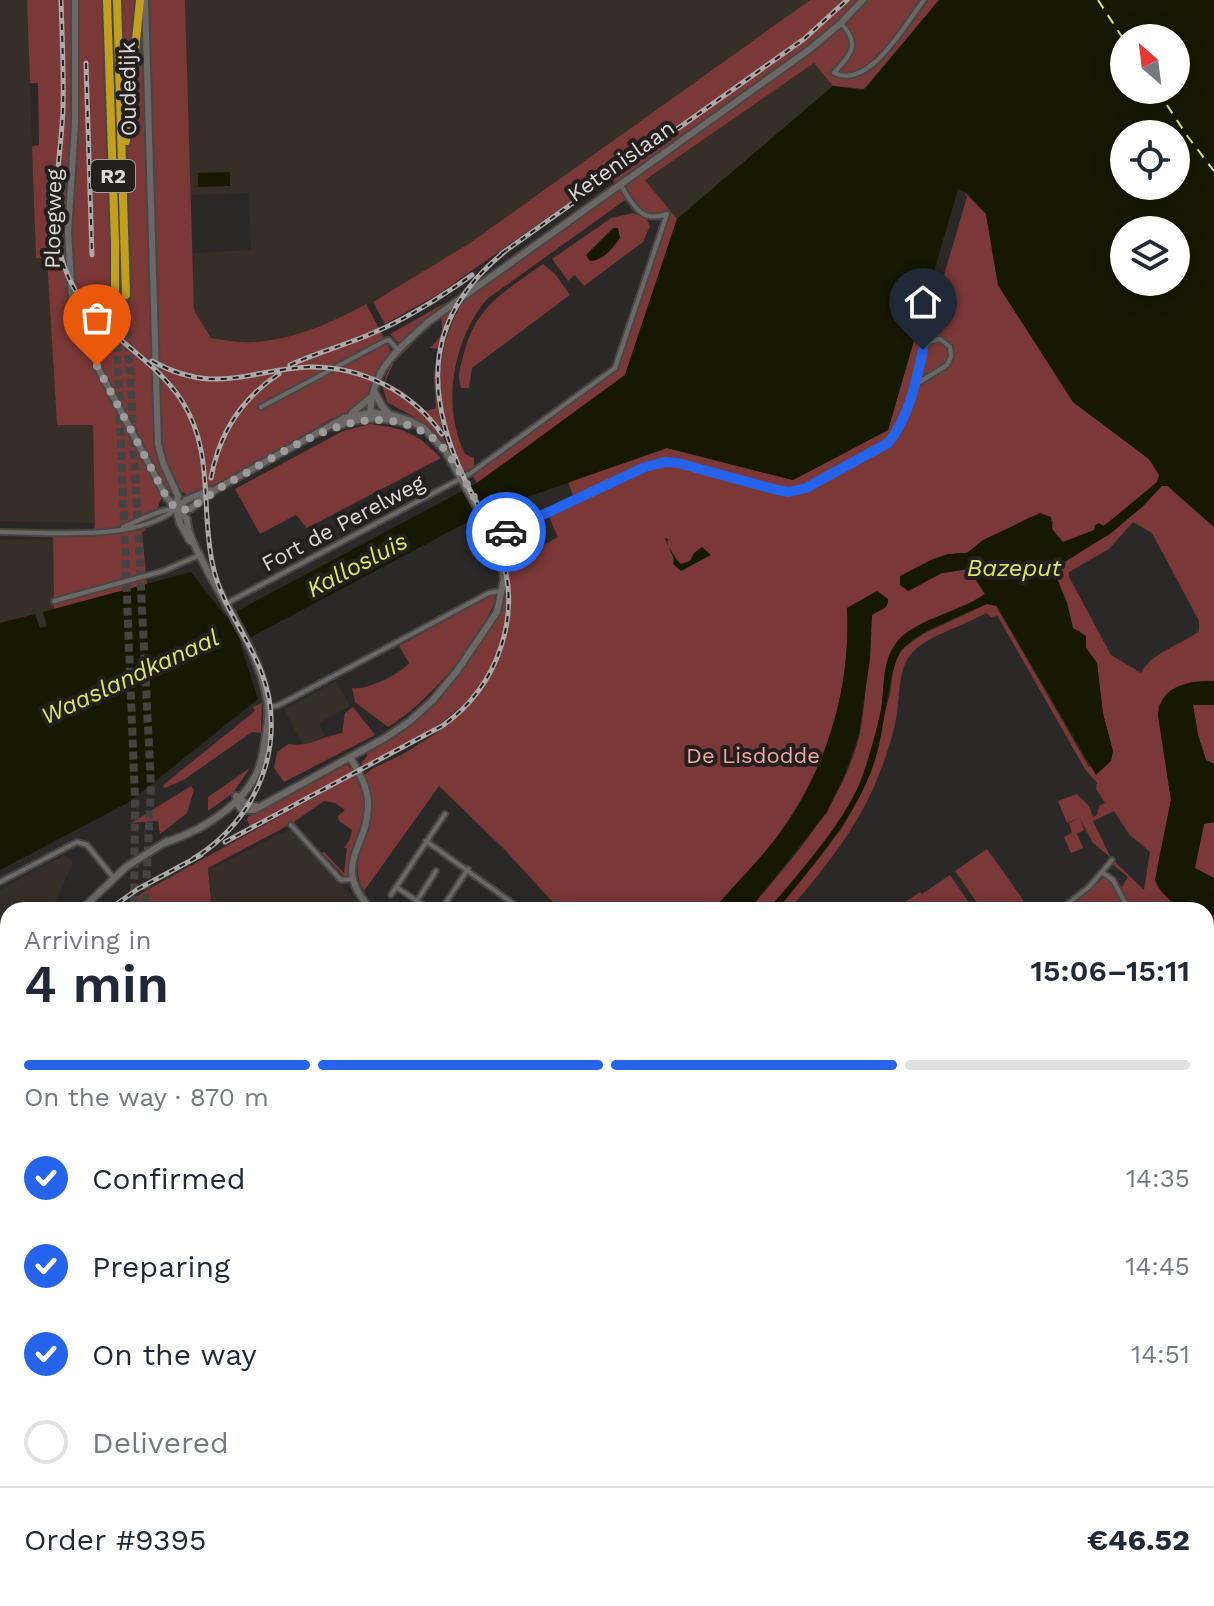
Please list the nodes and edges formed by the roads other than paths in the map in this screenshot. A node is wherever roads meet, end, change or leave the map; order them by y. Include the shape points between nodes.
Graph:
1 (75, 0) edge
2 (107, 0) edge
3 (117, 0) edge
4 (142, 0) edge
5 (863, 0) edge
6 (924, 0) edge
7 (841, 23) junction
8 (620, 184) junction
9 (122, 197) junction
10 (126, 295) tunnel mouth
11 (115, 296) tunnel mouth
12 (399, 351) junction
13 (915, 385) junction
14 (373, 396) junction
15 (261, 407) dead end
16 (389, 414) junction
17 (372, 416) junction
18 (338, 422) junction
19 (315, 436) junction
20 (433, 438) junction
21 (462, 478) junction
22 (176, 509) junction
23 (0, 532) edge
24 (494, 538) junction
25 (199, 554) junction
26 (503, 591) junction
27 (54, 601) dead end
28 (225, 604) junction
29 (268, 708) junction
30 (350, 757) junction
31 (236, 799) junction
32 (445, 814) dead end
33 (291, 825) dead end
34 (426, 841) junction
35 (1112, 860) dead end
36 (468, 869) junction
37 (436, 871) dead end
38 (1103, 873) junction
39 (113, 877) junction
40 (353, 879) junction
41 (0, 882) edge
42 (396, 887) junction
43 (391, 895) dead end
44 (417, 901) joint
45 (89, 902) edge
46 (365, 902) edge
47 (446, 902) edge
48 (511, 902) edge
49 (1069, 902) edge
50 (1125, 902) edge

1 - 22 street, Ploegweg via 68,232 72,297 97,366
2 - 11 highway, R2
3 - 9 highway, R2
4 - 9 highway
4 - 22 street, Oudedijk via 157,425 163,463 178,496
5 - 7 street, Ketenislaan
6 - 7 street via 876,61 858,75 834,73 850,56 852,44
7 - 8 street, Ketenislaan
8 - 12 street, Ketenislaan via 460,297
8 - 21 street, Fort de Perelweg via 643,215 667,214 615,368
9 - 10 highway, R2
12 - 14 street, Ketenislaan via 377,377
12 - 15 street via 387,340
13 - 13 street via 947,365 950,347 940,339 923,350
13 - 24 street via 898,431 888,443 806,488 777,490 678,463 656,463
14 - 16 street
14 - 17 street, Ketenislaan
14 - 18 street, Ketenislaan
16 - 17 street, Ketenislaan
16 - 20 street, Ketenislaan via 418,425
17 - 18 street, Ketenislaan
17 - 19 street, Ketenislaan
17 - 20 street via 403,422
18 - 19 street, Ketenislaan
19 - 22 street, Ketenislaan
20 - 21 street
21 - 24 street
21 - 28 street, Fort de Perelweg
22 - 23 street via 164,519 131,529
22 - 25 street
24 - 26 street via 502,560
25 - 27 street via 163,571
25 - 28 street
26 - 29 street via 489,593
26 - 30 street via 490,624 433,700 394,733
28 - 29 street via 259,671
29 - 31 street via 256,775
30 - 31 street via 253,807
30 - 40 street via 368,806
31 - 39 street
32 - 34 street
33 - 40 street via 341,880
34 - 36 street
34 - 42 street
35 - 38 street
36 - 47 street
36 - 48 street
37 - 44 street
38 - 49 street
38 - 50 street
39 - 41 street via 87,845 77,842
39 - 45 street
40 - 46 street
42 - 43 street
42 - 44 street

